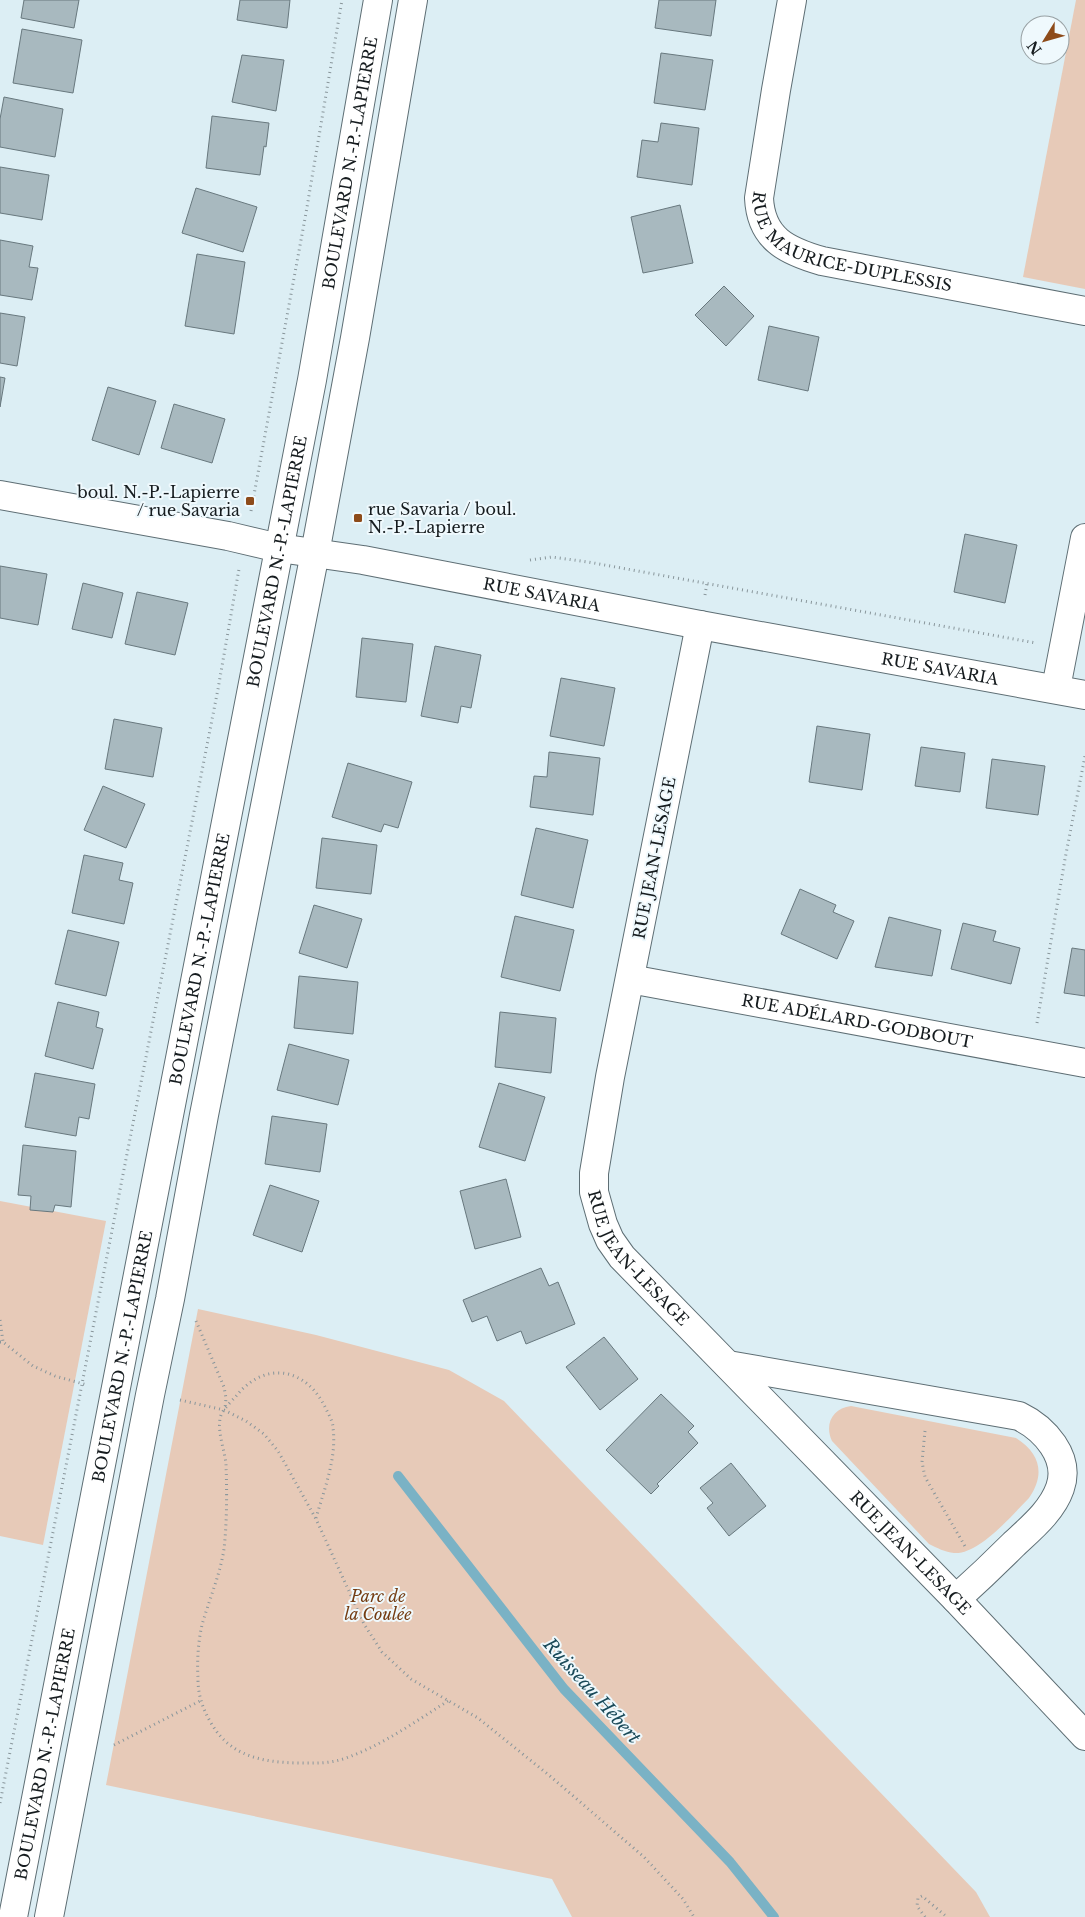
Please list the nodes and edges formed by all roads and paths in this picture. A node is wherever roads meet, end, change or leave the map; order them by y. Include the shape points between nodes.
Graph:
1 (342, 0) edge
2 (378, 0) edge
3 (413, 0) edge
4 (792, 0) edge
5 (1085, 311) edge
6 (256, 485) dead end
7 (0, 495) edge
8 (1085, 538) edge
9 (279, 548) junction
10 (315, 553) junction
11 (523, 561) dead end
12 (238, 575) dead end
13 (700, 625) junction
14 (1030, 642) dead end
15 (1056, 688) junction
16 (1085, 695) edge
17 (1085, 756) edge
18 (630, 979) junction
19 (1036, 1032) dead end
20 (1085, 1063) edge
21 (193, 1314) dead end
22 (0, 1320) edge
23 (2, 1342) edge
24 (728, 1365) junction
25 (80, 1384) junction
26 (176, 1400) dead end
27 (224, 1410) junction
28 (925, 1429) dead end
29 (316, 1519) junction
30 (968, 1551) dead end
31 (956, 1599) junction
32 (200, 1701) junction
33 (448, 1701) junction
34 (1085, 1736) edge
35 (109, 1747) dead end
36 (0, 1803) edge
37 (13, 1917) edge
38 (49, 1917) edge
39 (694, 1917) edge
40 (925, 1917) edge
41 (947, 1917) edge

1 - 6 path
2 - 9 street, BOULEVARD N.-P.-LAPIERRE via 314,371
3 - 10 street, BOULEVARD N.-P.-LAPIERRE
4 - 5 street, RUE MAURICE-DUPLESSIS via 760,198 763,223 779,243 786,249 822,261
7 - 9 street, RUE SAVARIA
8 - 15 street
9 - 10 street, RUE SAVARIA
9 - 37 street, BOULEVARD N.-P.-LAPIERRE
10 - 13 street, RUE SAVARIA
10 - 38 street, BOULEVARD N.-P.-LAPIERRE
11 - 14 path, RUE SAVARIA via 552,557 588,562
12 - 25 path, BOULEVARD N.-P.-LAPIERRE
13 - 15 street, RUE SAVARIA
13 - 18 street, RUE JEAN-LESAGE
15 - 16 street, RUE SAVARIA
17 - 19 path
18 - 20 street, RUE ADÉLARD-GODBOUT
18 - 24 street, RUE JEAN-LESAGE via 594,1173 598,1208 610,1240 622,1257
21 - 27 path via 224,1387
22 - 23 path
23 - 25 path via 33,1366
24 - 31 street, RUE JEAN-LESAGE
24 - 31 street via 1019,1416 1043,1431 1060,1460 1061,1487 1056,1497 1036,1523
25 - 36 path, BOULEVARD N.-P.-LAPIERRE
26 - 27 path
27 - 29 path via 264,1434 278,1451
27 - 29 path via 240,1391 266,1374 288,1373 315,1390 330,1417 334,1438 330,1470
27 - 32 path via 220,1425 226,1463 224,1549 202,1626 198,1680
28 - 30 path via 922,1462 925,1477
29 - 33 path via 364,1624 382,1652 411,1679
31 - 34 street, RUE JEAN-LESAGE
32 - 33 path via 221,1738 243,1753 258,1759 314,1764 347,1758
32 - 35 path
33 - 39 path via 478,1718 644,1857
40 - 41 path via 917,1906 918,1898 922,1896

